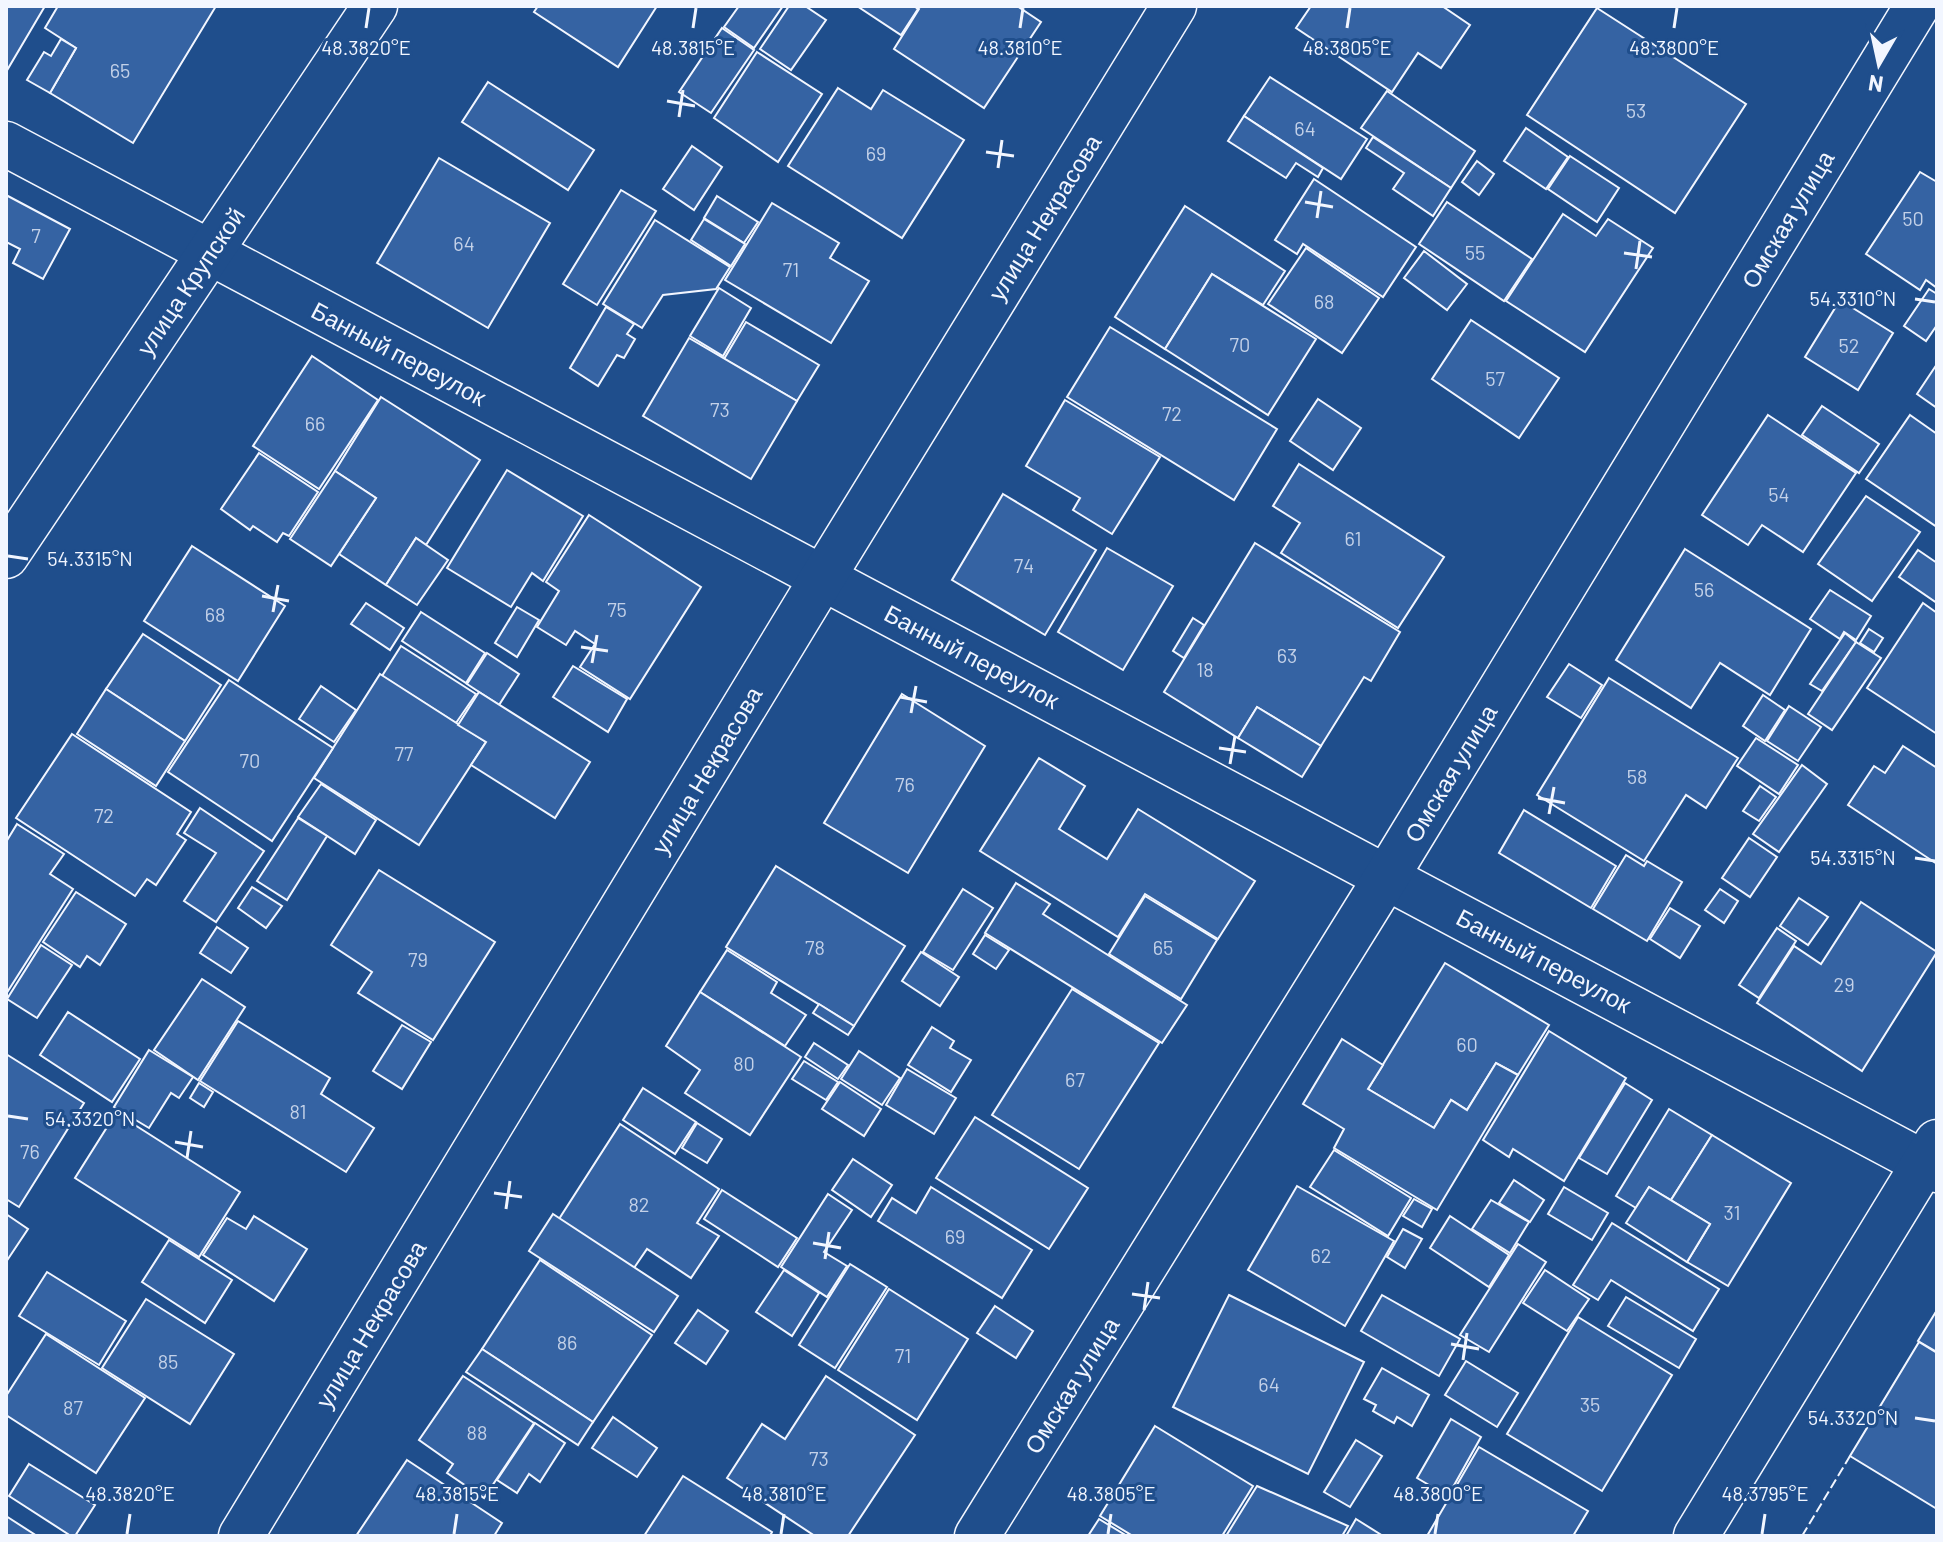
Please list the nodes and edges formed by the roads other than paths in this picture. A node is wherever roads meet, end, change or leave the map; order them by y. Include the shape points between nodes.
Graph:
1 (375, 6) edge
2 (1174, 6) edge
3 (1917, 6) edge
4 (6, 144) edge
5 (209, 252) junction
6 (6, 556) edge
7 (823, 577) junction
8 (1387, 876) junction
9 (1933, 1158) edge
10 (241, 1536) edge
11 (977, 1536) edge
12 (1696, 1536) edge

1 - 5 street, улица Крупской
2 - 7 street, улица Некрасова
3 - 8 street, Омская улица
4 - 5 street, Банный переулок
5 - 6 street, улица Крупской
5 - 7 street, Банный переулок
7 - 8 street, Банный переулок
7 - 10 street, улица Некрасова
8 - 9 street, Банный переулок
8 - 11 street, Омская улица
9 - 12 street

